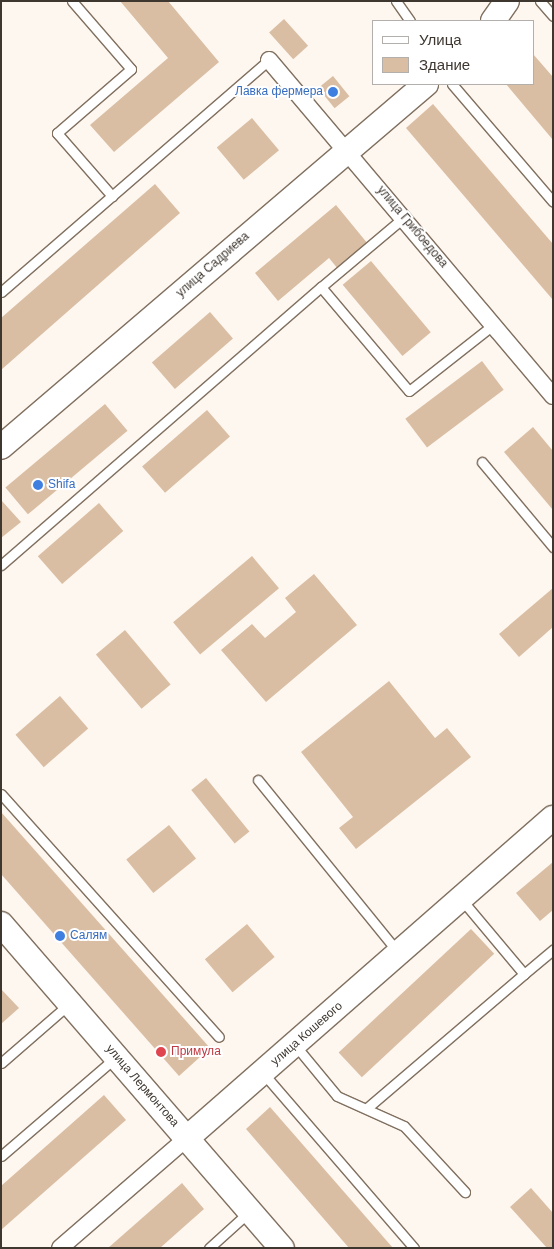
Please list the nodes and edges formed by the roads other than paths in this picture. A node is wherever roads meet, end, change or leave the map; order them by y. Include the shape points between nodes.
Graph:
1 (72, 1) edge
2 (396, 1) edge
3 (507, 1) edge
4 (540, 1) edge
5 (553, 16) edge
6 (409, 20) edge
7 (494, 20) edge
8 (269, 60) joint
9 (425, 85) edge
10 (453, 85) edge
11 (348, 148) junction
12 (112, 196) junction
13 (553, 202) edge
14 (403, 218) junction
15 (321, 287) junction
16 (1, 292) edge
17 (494, 324) junction
18 (553, 396) edge
19 (1, 447) edge
20 (482, 462) dead end
21 (553, 547) edge
22 (1, 565) edge
23 (258, 780) dead end
24 (1, 794) edge
25 (553, 818) edge
26 (462, 900) junction
27 (1, 924) edge
28 (553, 950) edge
29 (400, 954) junction
30 (524, 974) junction
31 (70, 1003) junction
32 (219, 1037) dead end
33 (295, 1045) junction
34 (116, 1056) junction
35 (1, 1063) edge
36 (263, 1072) junction
37 (367, 1108) junction
38 (187, 1138) junction
39 (1, 1156) edge
40 (464, 1192) dead end
41 (250, 1211) junction
42 (60, 1248) edge
43 (209, 1248) edge
44 (282, 1248) edge
45 (414, 1248) edge

1 - 12 lane via 130,69 57,133
2 - 6 lane
3 - 7 street
4 - 5 lane
8 - 11 street, улица Грибоедова
8 - 12 lane
9 - 11 street, улица Садриева
10 - 13 lane
11 - 14 street, улица Грибоедова
11 - 19 street, улица Садриева
12 - 16 lane
14 - 15 lane
14 - 17 street, улица Грибоедова
15 - 17 lane via 409,391
15 - 22 lane
17 - 18 street, улица Грибоедова
20 - 21 lane
23 - 29 lane
24 - 32 lane
25 - 26 street, улица Кошевого
26 - 29 street, улица Кошевого
26 - 30 lane
27 - 31 street, улица Лермонтова
28 - 30 lane
29 - 33 street, улица Кошевого
30 - 37 lane
31 - 34 street, улица Лермонтова
31 - 35 lane
33 - 36 street, улица Кошевого
33 - 37 lane via 337,1096
34 - 38 street, улица Лермонтова
34 - 39 lane
36 - 38 street, улица Кошевого
36 - 45 lane
37 - 40 lane via 404,1126
38 - 41 street, улица Лермонтова
38 - 42 street, улица Кошевого
41 - 43 lane
41 - 44 street, улица Лермонтова

